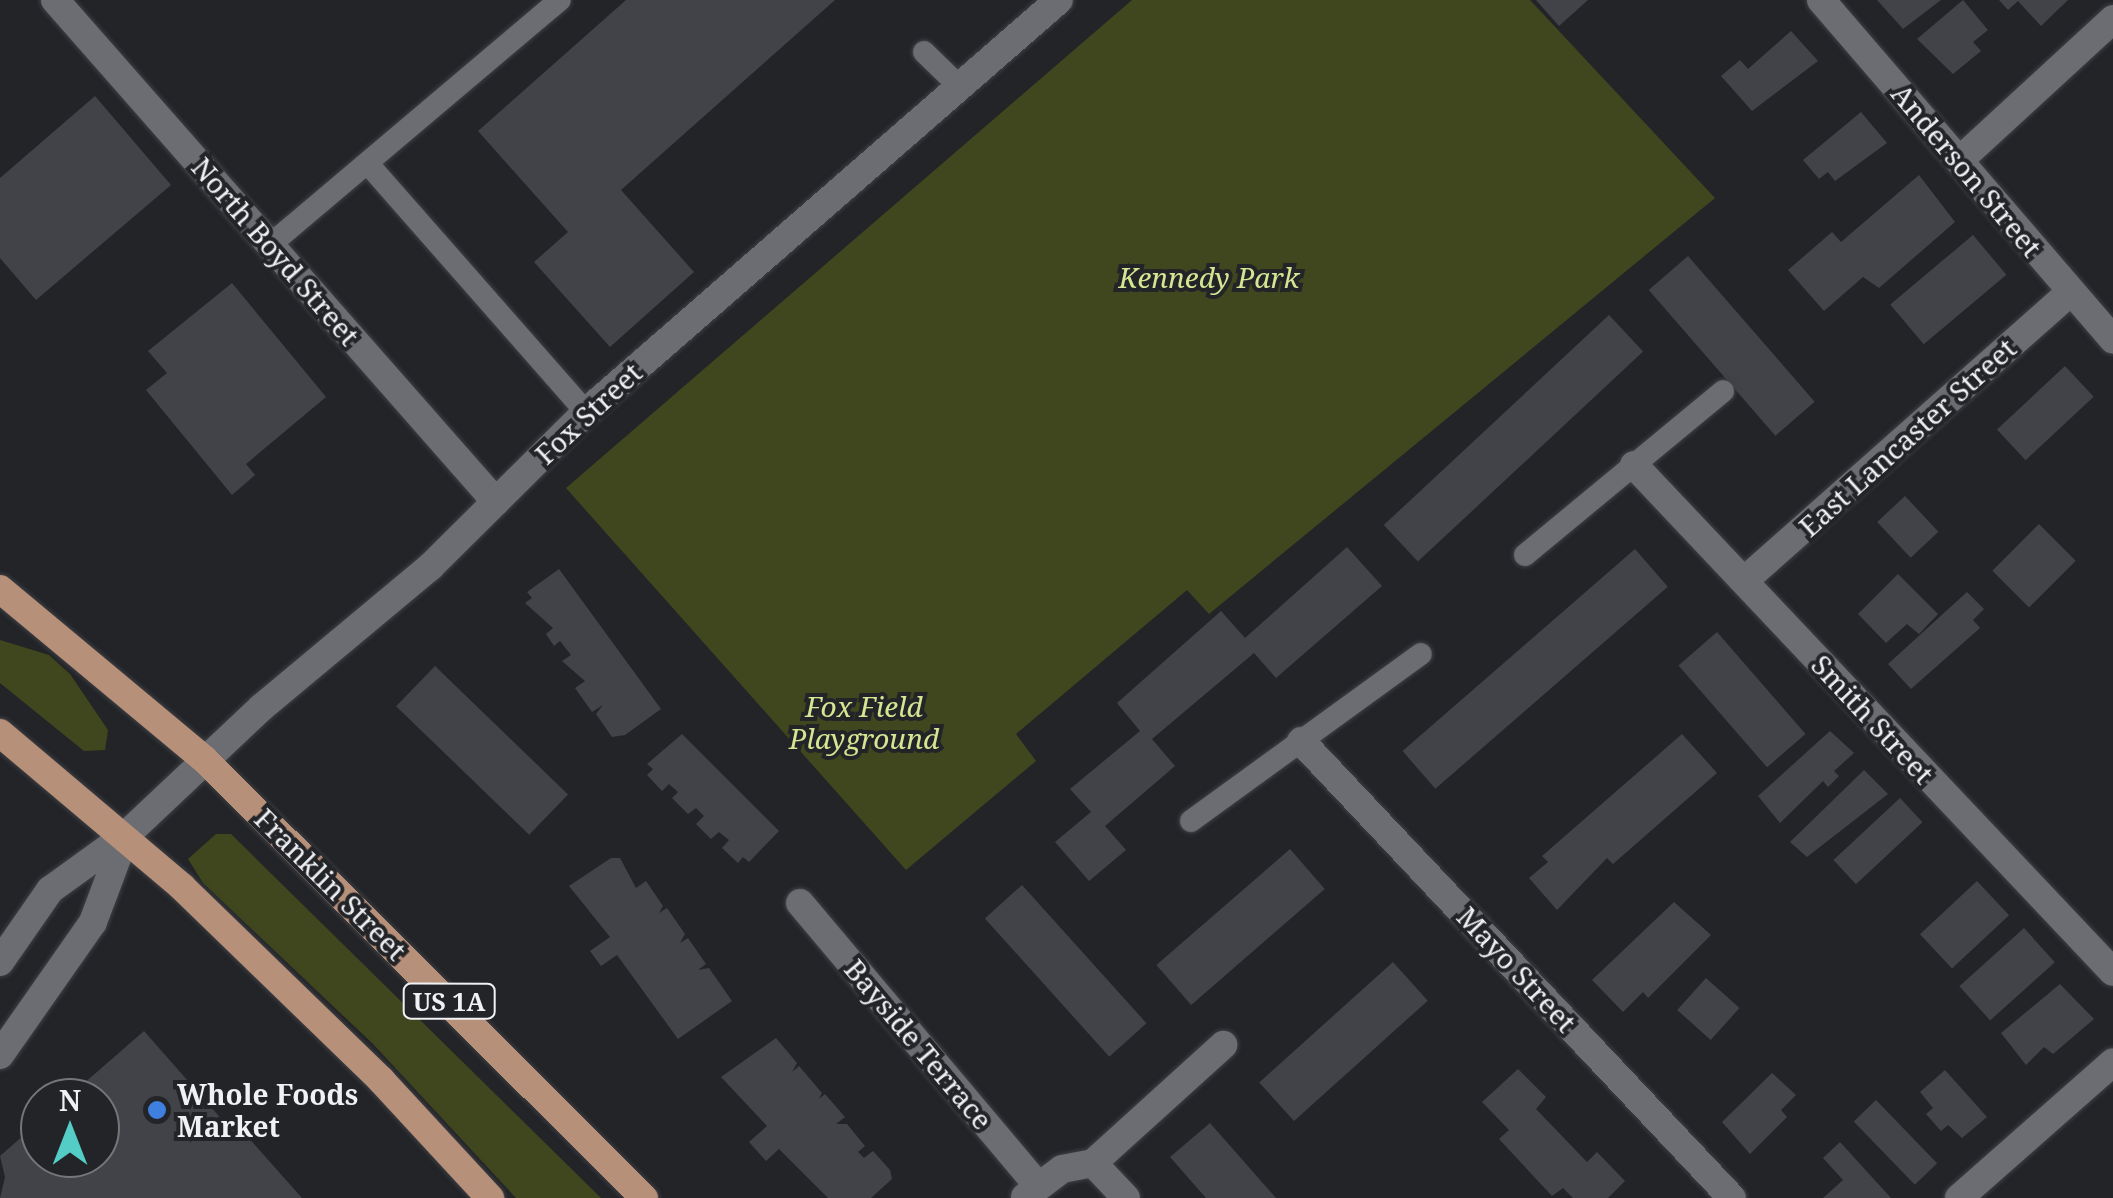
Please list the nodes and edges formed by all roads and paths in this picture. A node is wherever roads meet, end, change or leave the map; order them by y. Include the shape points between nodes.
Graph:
1 (55, 0) edge
2 (560, 0) edge
3 (1058, 0) edge
4 (1821, 0) edge
5 (2113, 19) edge
6 (924, 52) dead end
7 (960, 86) junction
8 (1961, 159) junction
9 (369, 165) junction
10 (271, 244) junction
11 (2069, 294) junction
12 (2113, 340) edge
13 (1723, 391) dead end
14 (586, 412) junction
15 (1634, 465) junction
16 (496, 502) junction
17 (1525, 555) dead end
18 (1745, 580) junction
19 (0, 589) edge
20 (1421, 654) dead end
21 (0, 733) edge
22 (1301, 740) junction
23 (205, 760) junction
24 (1191, 821) dead end
25 (125, 836) junction
26 (800, 903) dead end
27 (0, 962) edge
28 (2113, 972) edge
29 (1224, 1046) dead end
30 (0, 1055) edge
31 (2113, 1062) edge
32 (1093, 1163) junction
33 (1031, 1192) edge
34 (490, 1198) edge
35 (644, 1198) edge
36 (1126, 1198) edge
37 (1732, 1198) edge
38 (1959, 1198) edge

1 - 10 street, North Boyd Street
2 - 9 lane
3 - 7 street, Fox Street
4 - 8 street, Anderson Street
5 - 8 street
6 - 7 lane
7 - 14 street, Fox Street
8 - 11 street, Anderson Street
9 - 10 lane
9 - 14 lane
10 - 16 street, North Boyd Street
11 - 12 street, Anderson Street
11 - 18 street, East Lancaster Street
13 - 15 lane
14 - 16 street, Fox Street
15 - 17 lane
15 - 18 street, Smith Street
16 - 23 street, Fox Street
18 - 28 street, Smith Street
19 - 23 main road, Franklin Street / US 1A
20 - 22 lane
21 - 25 main road
22 - 24 lane
22 - 37 street, Mayo Street
23 - 25 street, Fox Street
23 - 35 main road, Franklin Street / US 1A
25 - 27 street, Fox Street via 50,890
25 - 30 street via 93,922
25 - 34 main road via 381,1080
26 - 33 street, Bayside Terrace
29 - 32 street, Bayside Terrace
31 - 38 street
32 - 33 street, Bayside Terrace via 1062,1169
32 - 36 street

